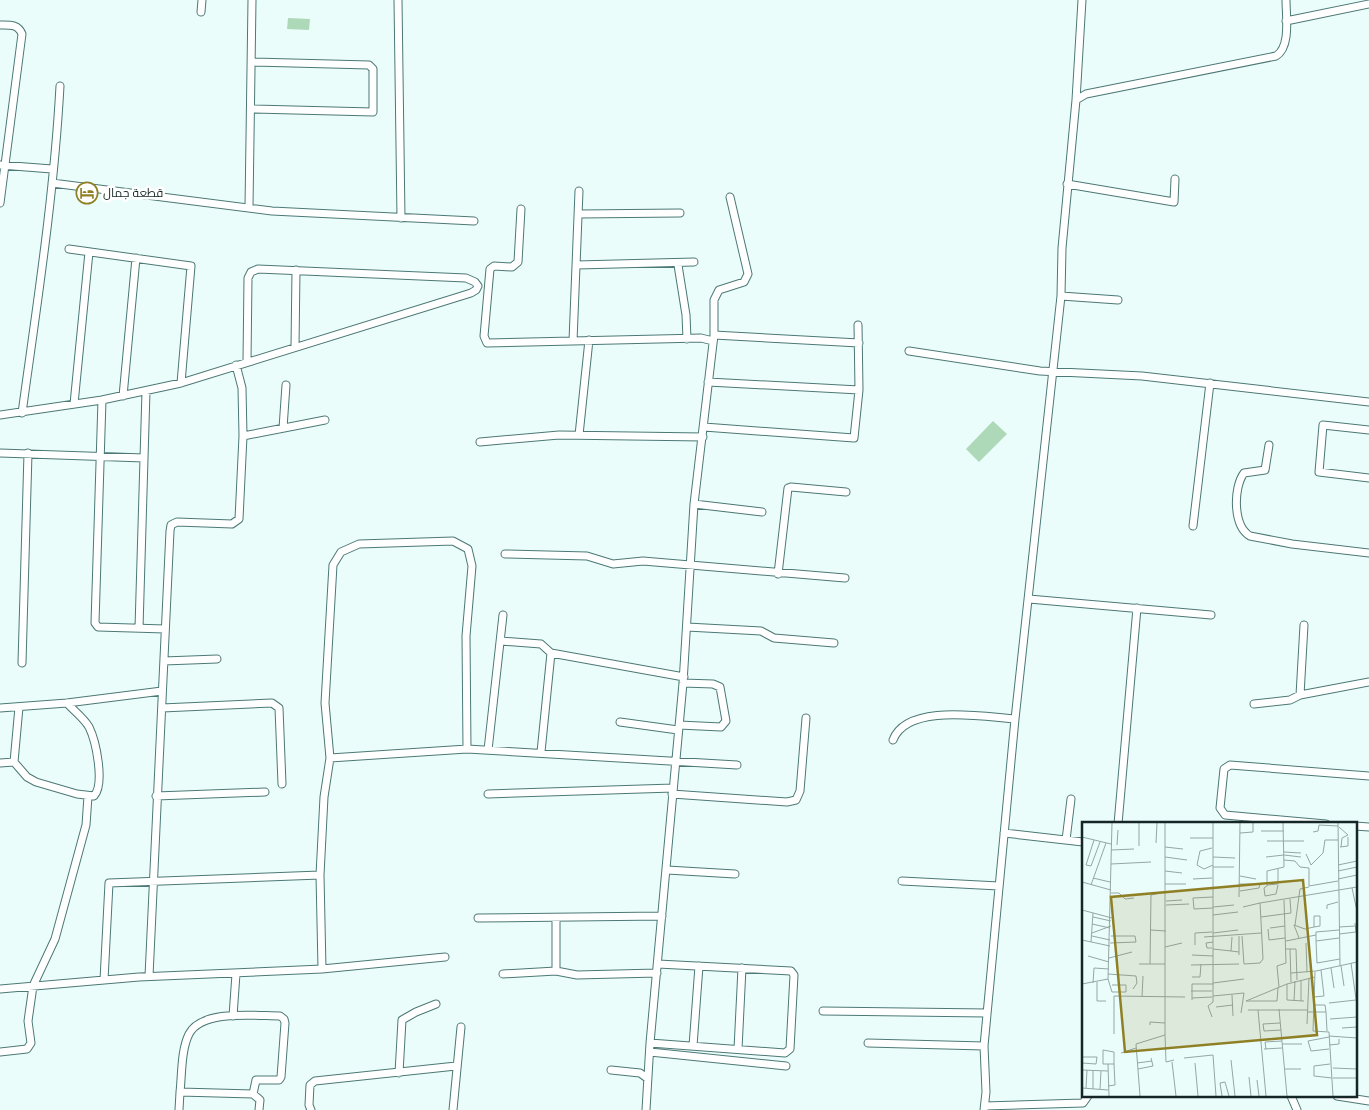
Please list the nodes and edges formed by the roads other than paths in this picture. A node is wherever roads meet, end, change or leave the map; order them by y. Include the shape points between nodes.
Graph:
1 (202, 0) edge
2 (252, 0) edge
3 (398, 0) edge
4 (1082, 0) edge
5 (1286, 0) edge
6 (1369, 4) edge
7 (201, 12) dead end
8 (1286, 21) junction
9 (0, 25) edge
10 (252, 62) junction
11 (60, 86) dead end
12 (1076, 100) junction
13 (252, 109) junction
14 (3, 165) edge
15 (52, 169) junction
16 (1175, 179) dead end
17 (52, 183) junction
18 (1067, 184) junction
19 (579, 191) dead end
20 (730, 197) dead end
21 (0, 202) edge
22 (249, 207) junction
23 (521, 209) dead end
24 (680, 213) dead end
25 (579, 214) junction
26 (400, 218) junction
27 (474, 221) dead end
28 (70, 249) dead end
29 (89, 252) junction
30 (136, 258) junction
31 (694, 262) dead end
32 (577, 265) junction
33 (678, 265) dead end
34 (296, 270) junction
35 (1061, 296) junction
36 (1118, 300) dead end
37 (858, 325) dead end
38 (713, 338) junction
39 (687, 339) junction
40 (589, 340) junction
41 (573, 341) junction
42 (859, 343) junction
43 (295, 347) junction
44 (909, 351) dead end
45 (247, 361) junction
46 (236, 365) junction
47 (1051, 369) junction
48 (708, 382) junction
49 (181, 383) junction
50 (1210, 383) junction
51 (286, 385) dead end
52 (859, 390) junction
53 (146, 391) junction
54 (123, 396) junction
55 (102, 400) junction
56 (1369, 402) edge
57 (74, 404) junction
58 (22, 413) junction
59 (0, 415) edge
60 (325, 420) dead end
61 (283, 428) junction
62 (704, 428) junction
63 (1369, 430) edge
64 (579, 435) junction
65 (244, 436) junction
66 (702, 437) junction
67 (480, 442) dead end
68 (1269, 445) dead end
69 (0, 453) edge
70 (28, 453) junction
71 (101, 456) junction
72 (144, 458) junction
73 (1369, 478) edge
74 (846, 492) dead end
75 (694, 504) junction
76 (762, 512) dead end
77 (1193, 526) dead end
78 (1369, 553) edge
79 (505, 554) dead end
80 (690, 565) junction
81 (778, 574) junction
82 (845, 578) dead end
83 (1029, 599) junction
84 (1137, 608) junction
85 (504, 615) dead end
86 (1211, 615) dead end
87 (1304, 624) dead end
88 (686, 627) junction
89 (138, 628) junction
90 (165, 629) junction
91 (501, 641) junction
92 (834, 643) dead end
93 (551, 653) junction
94 (217, 659) dead end
95 (164, 661) junction
96 (22, 663) dead end
97 (683, 680) junction
98 (1369, 682) edge
99 (162, 691) junction
100 (1300, 695) junction
101 (67, 703) junction
102 (1254, 704) dead end
103 (19, 707) junction
104 (0, 708) edge
105 (162, 708) junction
106 (806, 718) dead end
107 (1015, 719) junction
108 (620, 722) dead end
109 (678, 728) junction
110 (893, 740) dead end
111 (467, 749) junction
112 (488, 750) junction
113 (541, 752) junction
114 (330, 758) junction
115 (675, 761) junction
116 (14, 762) junction
117 (0, 763) edge
118 (737, 765) dead end
119 (1369, 776) edge
120 (282, 784) dead end
121 (672, 791) junction
122 (265, 792) dead end
123 (488, 794) dead end
124 (88, 796) junction
125 (156, 796) junction
126 (1072, 800) dead end
127 (1118, 822) edge
128 (1304, 822) edge
129 (1356, 826) edge
130 (1369, 827) edge
131 (1004, 833) junction
132 (1066, 840) junction
133 (1082, 842) edge
134 (667, 870) junction
135 (734, 874) dead end
136 (320, 875) junction
137 (902, 881) dead end
138 (153, 883) junction
139 (999, 886) junction
140 (662, 916) junction
141 (478, 918) dead end
142 (556, 918) junction
143 (445, 957) dead end
144 (658, 964) junction
145 (698, 966) junction
146 (742, 968) junction
147 (322, 969) junction
148 (556, 971) junction
149 (657, 973) junction
150 (236, 974) junction
151 (503, 974) dead end
152 (149, 976) junction
153 (104, 980) junction
154 (33, 986) junction
155 (0, 989) edge
156 (436, 1004) dead end
157 (823, 1011) dead end
158 (987, 1013) junction
159 (233, 1016) junction
160 (461, 1027) dead end
161 (650, 1043) junction
162 (868, 1043) dead end
163 (693, 1046) junction
164 (984, 1046) junction
165 (738, 1049) junction
166 (0, 1052) edge
167 (650, 1052) junction
168 (456, 1066) junction
169 (786, 1066) dead end
170 (611, 1070) dead end
171 (399, 1072) junction
172 (647, 1078) junction
173 (180, 1092) junction
174 (253, 1094) junction
175 (1087, 1098) edge
176 (1292, 1098) edge
177 (1350, 1098) edge
178 (1369, 1101) edge
179 (984, 1108) edge
180 (179, 1110) edge
181 (259, 1110) edge
182 (311, 1110) edge
183 (453, 1110) edge
184 (646, 1110) edge
185 (1297, 1110) edge

1 - 7 street
2 - 10 street
3 - 26 street
4 - 12 street
5 - 8 street
6 - 8 street
8 - 12 street via 1284,49 1276,56 1086,94
9 - 14 street via 14,25 22,34
10 - 13 street
10 - 13 street via 368,65 373,69 373,112
11 - 15 street
12 - 18 street
13 - 22 street
14 - 15 street
14 - 21 street
15 - 17 street
16 - 18 street via 1174,202
17 - 22 street
17 - 58 street
18 - 35 street
19 - 25 street
20 - 38 street via 748,274 744,282 722,288 717,293
22 - 26 street via 272,212
23 - 41 street via 518,262 512,267 494,266 490,269 485,340 492,344
24 - 25 street
25 - 32 street
26 - 27 street
28 - 29 street
29 - 30 street
29 - 57 street
30 - 49 street via 188,264 192,269
30 - 54 street
31 - 32 street
32 - 41 street
33 - 39 street
34 - 43 street
34 - 43 street via 466,278 478,286 471,293
34 - 45 street via 258,269 251,272 248,278
35 - 36 street
35 - 47 street
37 - 42 street
38 - 39 street
38 - 42 street
38 - 48 street
39 - 40 street
40 - 41 street
40 - 64 street
42 - 52 street
43 - 45 street
44 - 47 street
45 - 46 street
46 - 49 street
46 - 65 street via 242,388
47 - 50 street
47 - 83 street
48 - 52 street
48 - 62 street
49 - 53 street
50 - 56 street
50 - 77 street
51 - 61 street
52 - 62 street via 856,435 851,439
53 - 54 street
53 - 72 street
54 - 55 street
55 - 57 street
55 - 71 street
57 - 58 street
58 - 59 street
60 - 61 street
61 - 65 street
62 - 66 street
63 - 73 street via 1323,425 1319,472
64 - 66 street
64 - 67 street
65 - 90 street via 240,513 236,522 177,522 171,525
66 - 75 street
68 - 78 street via 1265,470 1244,473 1239,484 1238,521 1245,533 1292,544
69 - 70 street
70 - 71 street
70 - 96 street
71 - 72 street
71 - 89 street via 95,623 98,627
72 - 89 street
74 - 81 street via 788,488
75 - 76 street
75 - 80 street
79 - 80 street via 587,556 614,564 643,561
80 - 81 street
80 - 88 street
81 - 82 street
83 - 84 street
83 - 107 street
84 - 86 street
84 - 127 street
85 - 91 street
87 - 100 street
88 - 92 street via 761,631 774,638
88 - 97 street
89 - 90 street
90 - 95 street
91 - 93 street via 541,644
91 - 112 street
93 - 97 street
93 - 113 street
94 - 95 street
95 - 99 street
97 - 109 street
97 - 109 street via 717,685 722,690 726,721 721,727
98 - 100 street
99 - 101 street
99 - 105 street
100 - 102 street via 1290,700
101 - 103 street
101 - 124 street via 88,725 99,763 97,792
103 - 104 street
103 - 116 street
105 - 120 street via 276,705 279,708
105 - 125 street
106 - 121 street via 800,791 796,800 787,802
107 - 110 street via 986,715 923,717 904,725
107 - 131 street
108 - 109 street
109 - 115 street
111 - 112 street
111 - 114 street
111 - 114 street via 466,636 472,566 468,549 453,541 382,542 346,548 333,564 325,704
112 - 113 street
113 - 115 street
114 - 136 street via 324,796
115 - 118 street
115 - 121 street
116 - 117 street
116 - 124 street via 36,782
119 - 128 street via 1230,765 1224,769 1220,808 1225,815
121 - 123 street
121 - 134 street
122 - 125 street
124 - 154 street via 86,825 55,939
125 - 138 street
126 - 132 street
129 - 130 street
131 - 132 street
131 - 139 street
132 - 133 street
134 - 135 street
134 - 140 street
136 - 138 street
136 - 147 street
137 - 139 street
138 - 152 street
138 - 153 street via 109,883
139 - 158 street
140 - 142 street
140 - 144 street
141 - 142 street
142 - 148 street
143 - 147 street
144 - 145 street
144 - 149 street
145 - 146 street
145 - 163 street
146 - 165 street
146 - 165 street via 790,971 794,975 790,1050 785,1053
147 - 150 street
148 - 149 street via 577,974
148 - 151 street
149 - 161 street
150 - 152 street
150 - 159 street
152 - 153 street
153 - 154 street
154 - 155 street
154 - 166 street via 28,1008 30,1047
156 - 171 street via 402,1020
157 - 158 street
158 - 164 street
159 - 173 street via 200,1022 189,1034
159 - 174 street via 280,1016 284,1019 281,1077 279,1080 256,1080
160 - 168 street
161 - 163 street
161 - 167 street
162 - 164 street
163 - 165 street
164 - 179 street
167 - 169 street via 753,1060
167 - 172 street
168 - 171 street
168 - 183 street
170 - 172 street via 640,1073
171 - 182 street via 312,1082
172 - 184 street
173 - 174 street
173 - 180 street
174 - 181 street via 260,1100
175 - 179 street via 1083,1103
176 - 185 street
177 - 178 street

